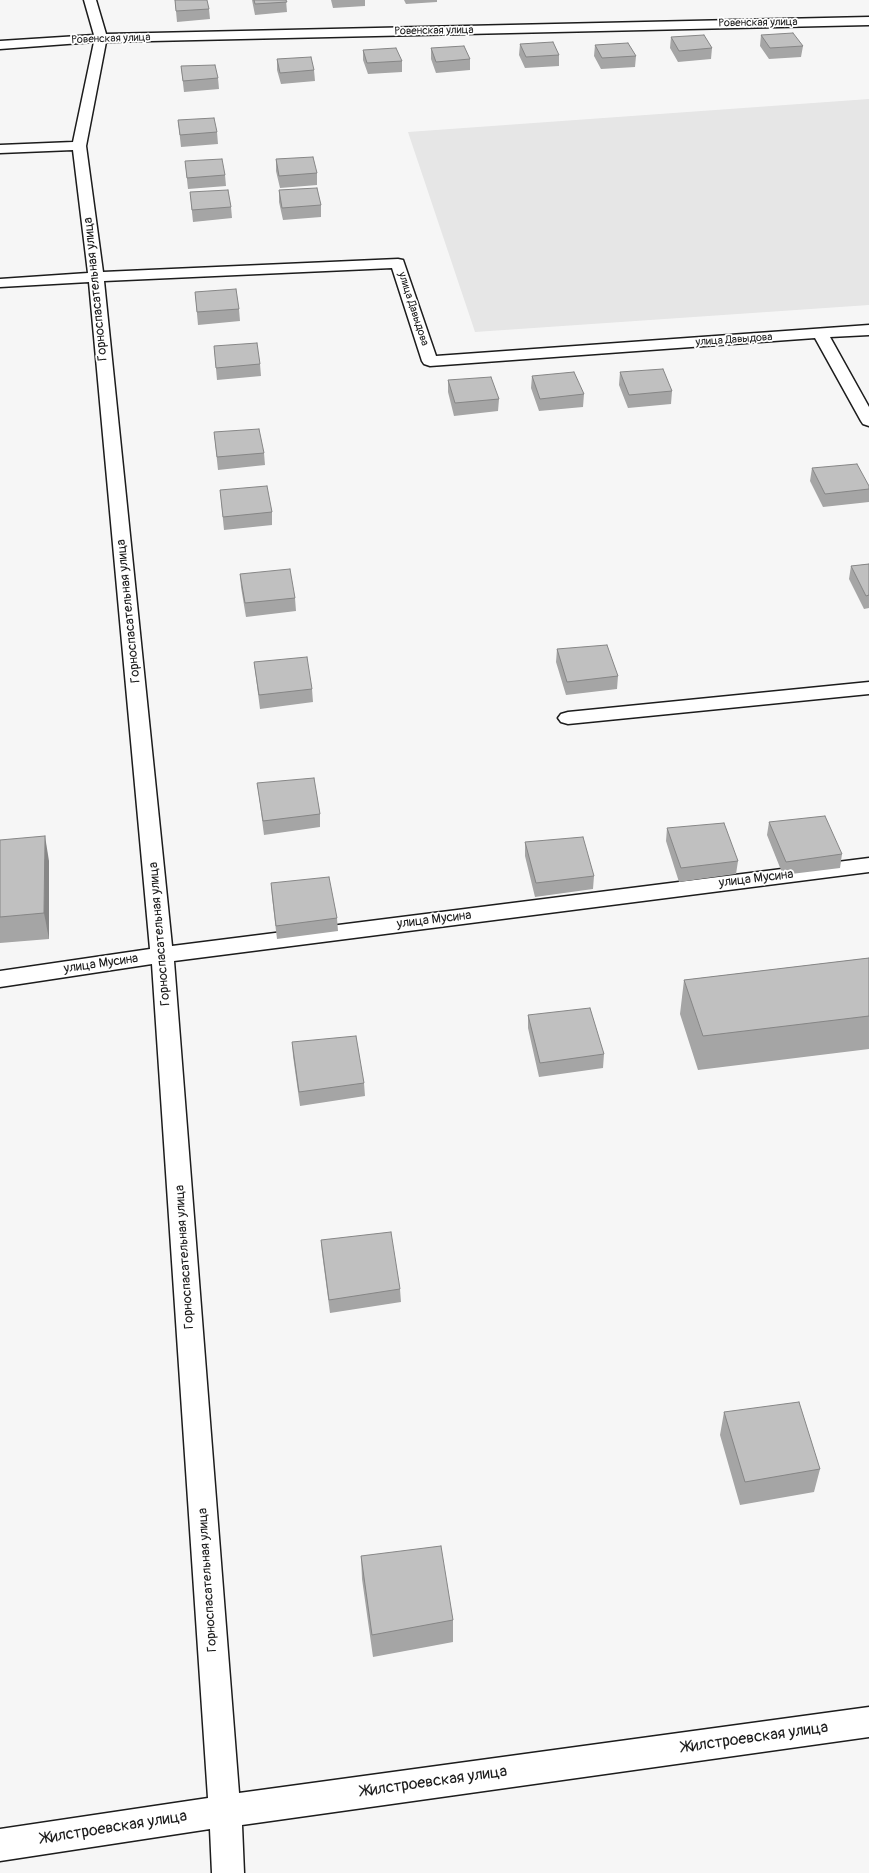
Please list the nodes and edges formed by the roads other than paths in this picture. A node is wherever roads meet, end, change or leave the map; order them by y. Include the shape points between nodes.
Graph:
1 (90, 0) edge
2 (869, 21) edge
3 (101, 38) junction
4 (0, 45) edge
5 (79, 146) junction
6 (0, 149) edge
7 (96, 277) junction
8 (0, 283) edge
9 (869, 330) edge
10 (821, 335) junction
11 (869, 421) edge
12 (869, 688) edge
13 (568, 718) dead end
14 (869, 864) edge
15 (162, 955) junction
16 (0, 979) edge
17 (869, 1722) edge
18 (225, 1811) junction
19 (0, 1845) edge
20 (228, 1873) edge

1 - 3 street, Горноспасательная улица
2 - 3 street, Ровенская улица
3 - 4 street, Ровенская улица
3 - 5 street, Горноспасательная улица
5 - 6 street
5 - 7 street, Горноспасательная улица
7 - 8 street, улица Давыдова
7 - 10 street, улица Давыдова via 398,263 430,361
7 - 15 street, Горноспасательная улица
9 - 10 street, улица Давыдова
10 - 11 street
12 - 13 street
14 - 15 street, улица Мусина
15 - 16 street, улица Мусина
15 - 18 street, Горноспасательная улица
17 - 18 street, Жилстроевская улица
18 - 19 street, Жилстроевская улица
18 - 20 street, Горноспасательная улица

